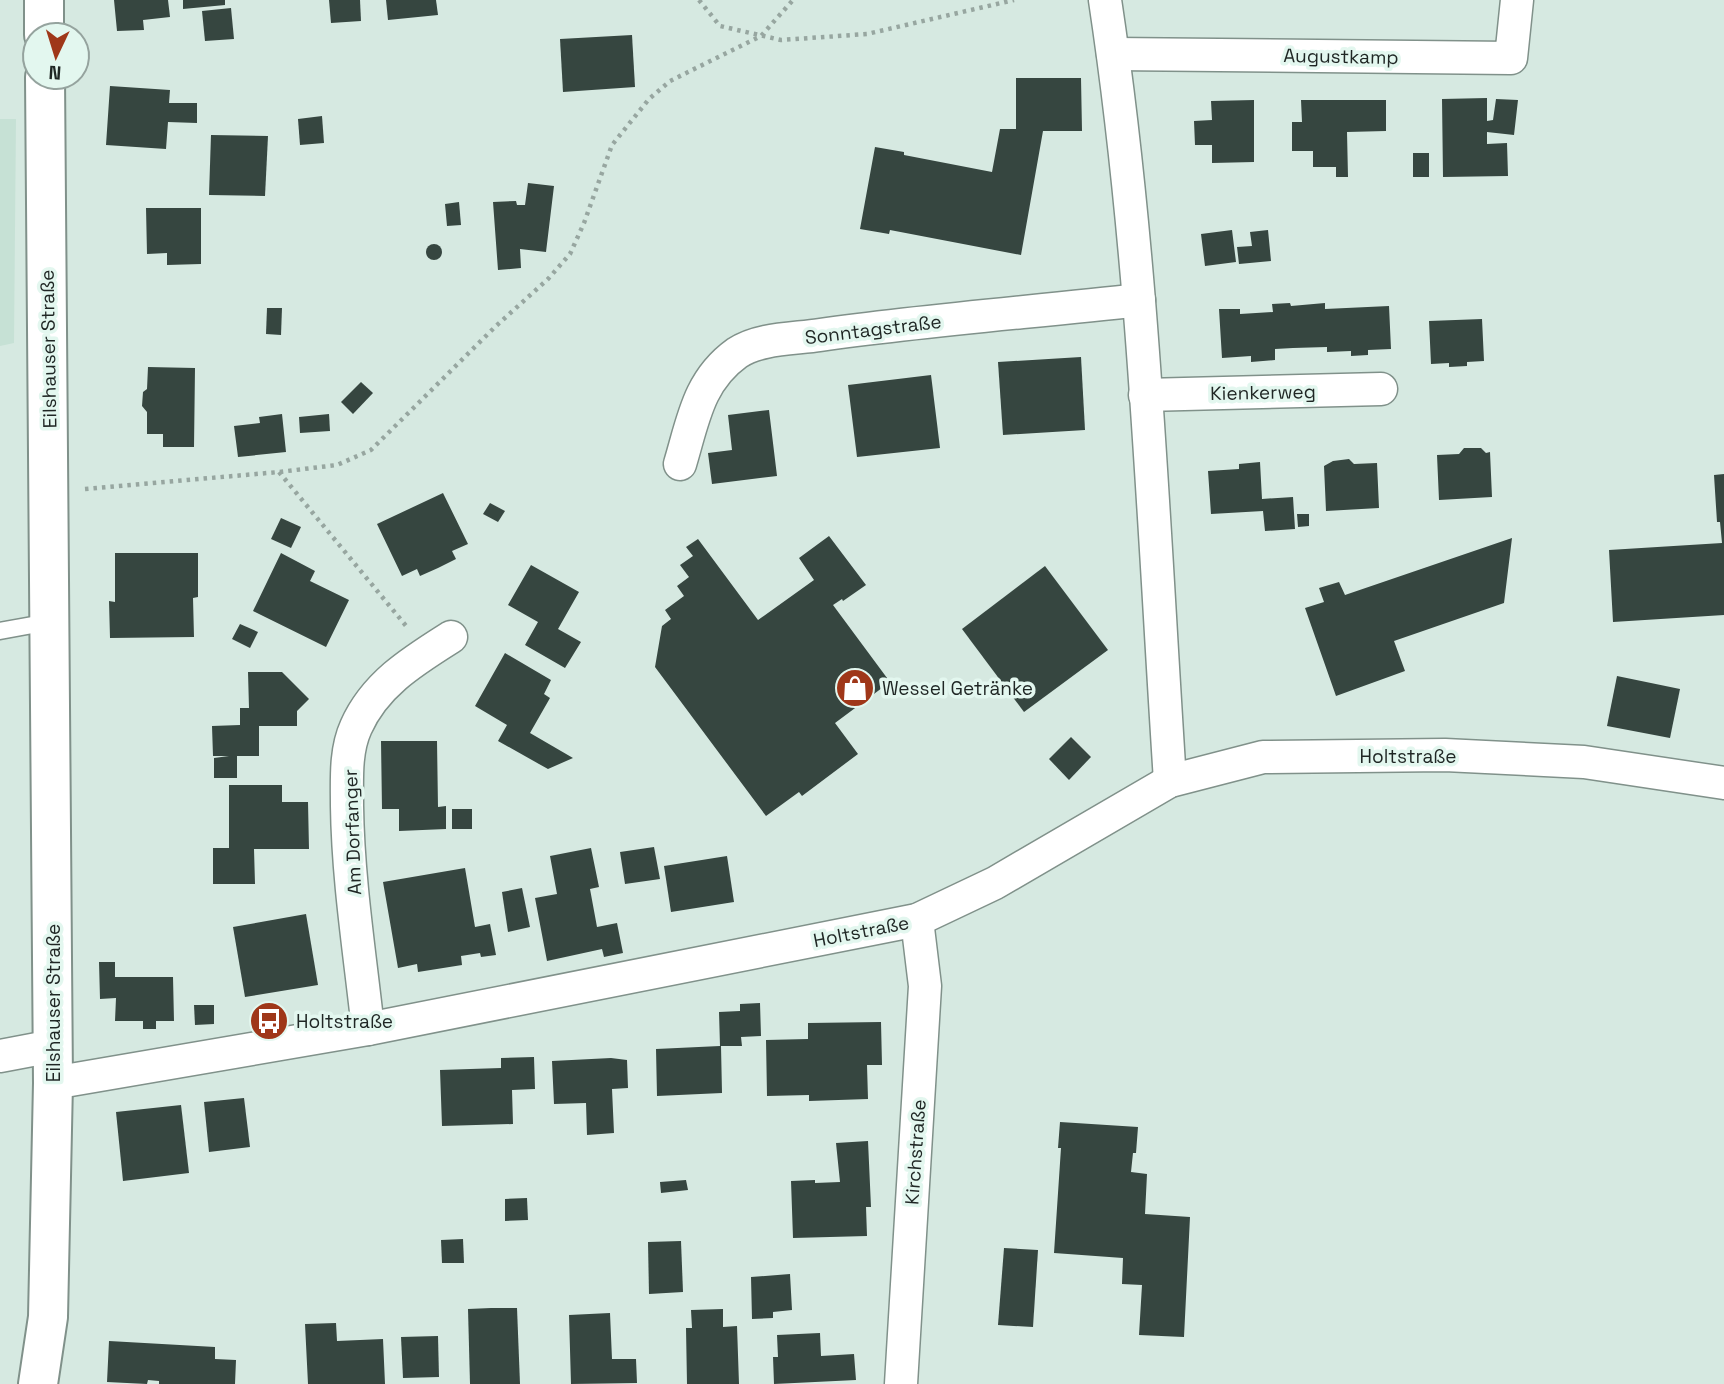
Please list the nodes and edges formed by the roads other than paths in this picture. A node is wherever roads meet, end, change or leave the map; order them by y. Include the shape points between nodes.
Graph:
1 (44, 0) edge
2 (1105, 0) edge
3 (1517, 0) edge
4 (44, 21) edge
5 (1113, 54) junction
6 (45, 91) edge
7 (1139, 300) junction
8 (1381, 389) dead end
9 (1145, 395) junction
10 (680, 464) dead end
11 (50, 622) junction
12 (0, 631) edge
13 (439, 645) road end
14 (1170, 782) junction
15 (1724, 783) edge
16 (917, 920) junction
17 (368, 1029) junction
18 (0, 1056) edge
19 (53, 1064) junction
20 (38, 1384) edge
21 (901, 1384) edge

1 - 4 street
2 - 5 street
3 - 5 street, Augustkamp via 1511,58
5 - 7 street
6 - 11 street, Eilshauser Straße
7 - 9 street
7 - 10 street, Sonntagstraße via 755,344 739,351 712,375
8 - 9 street, Kienkerweg
9 - 14 street
11 - 12 lane
11 - 19 street, Eilshauser Straße
13 - 17 street, Am Dorfanger via 380,689 350,744 348,844
14 - 15 street, Holtstraße via 1263,757 1445,755 1584,762
14 - 16 street, Holtstraße via 995,883
16 - 17 street, Holtstraße
16 - 21 street, Kirchstraße via 925,986
17 - 19 street, Holtstraße
18 - 19 street, Holtstraße
19 - 20 street, Eilshauser Straße via 48,1317

